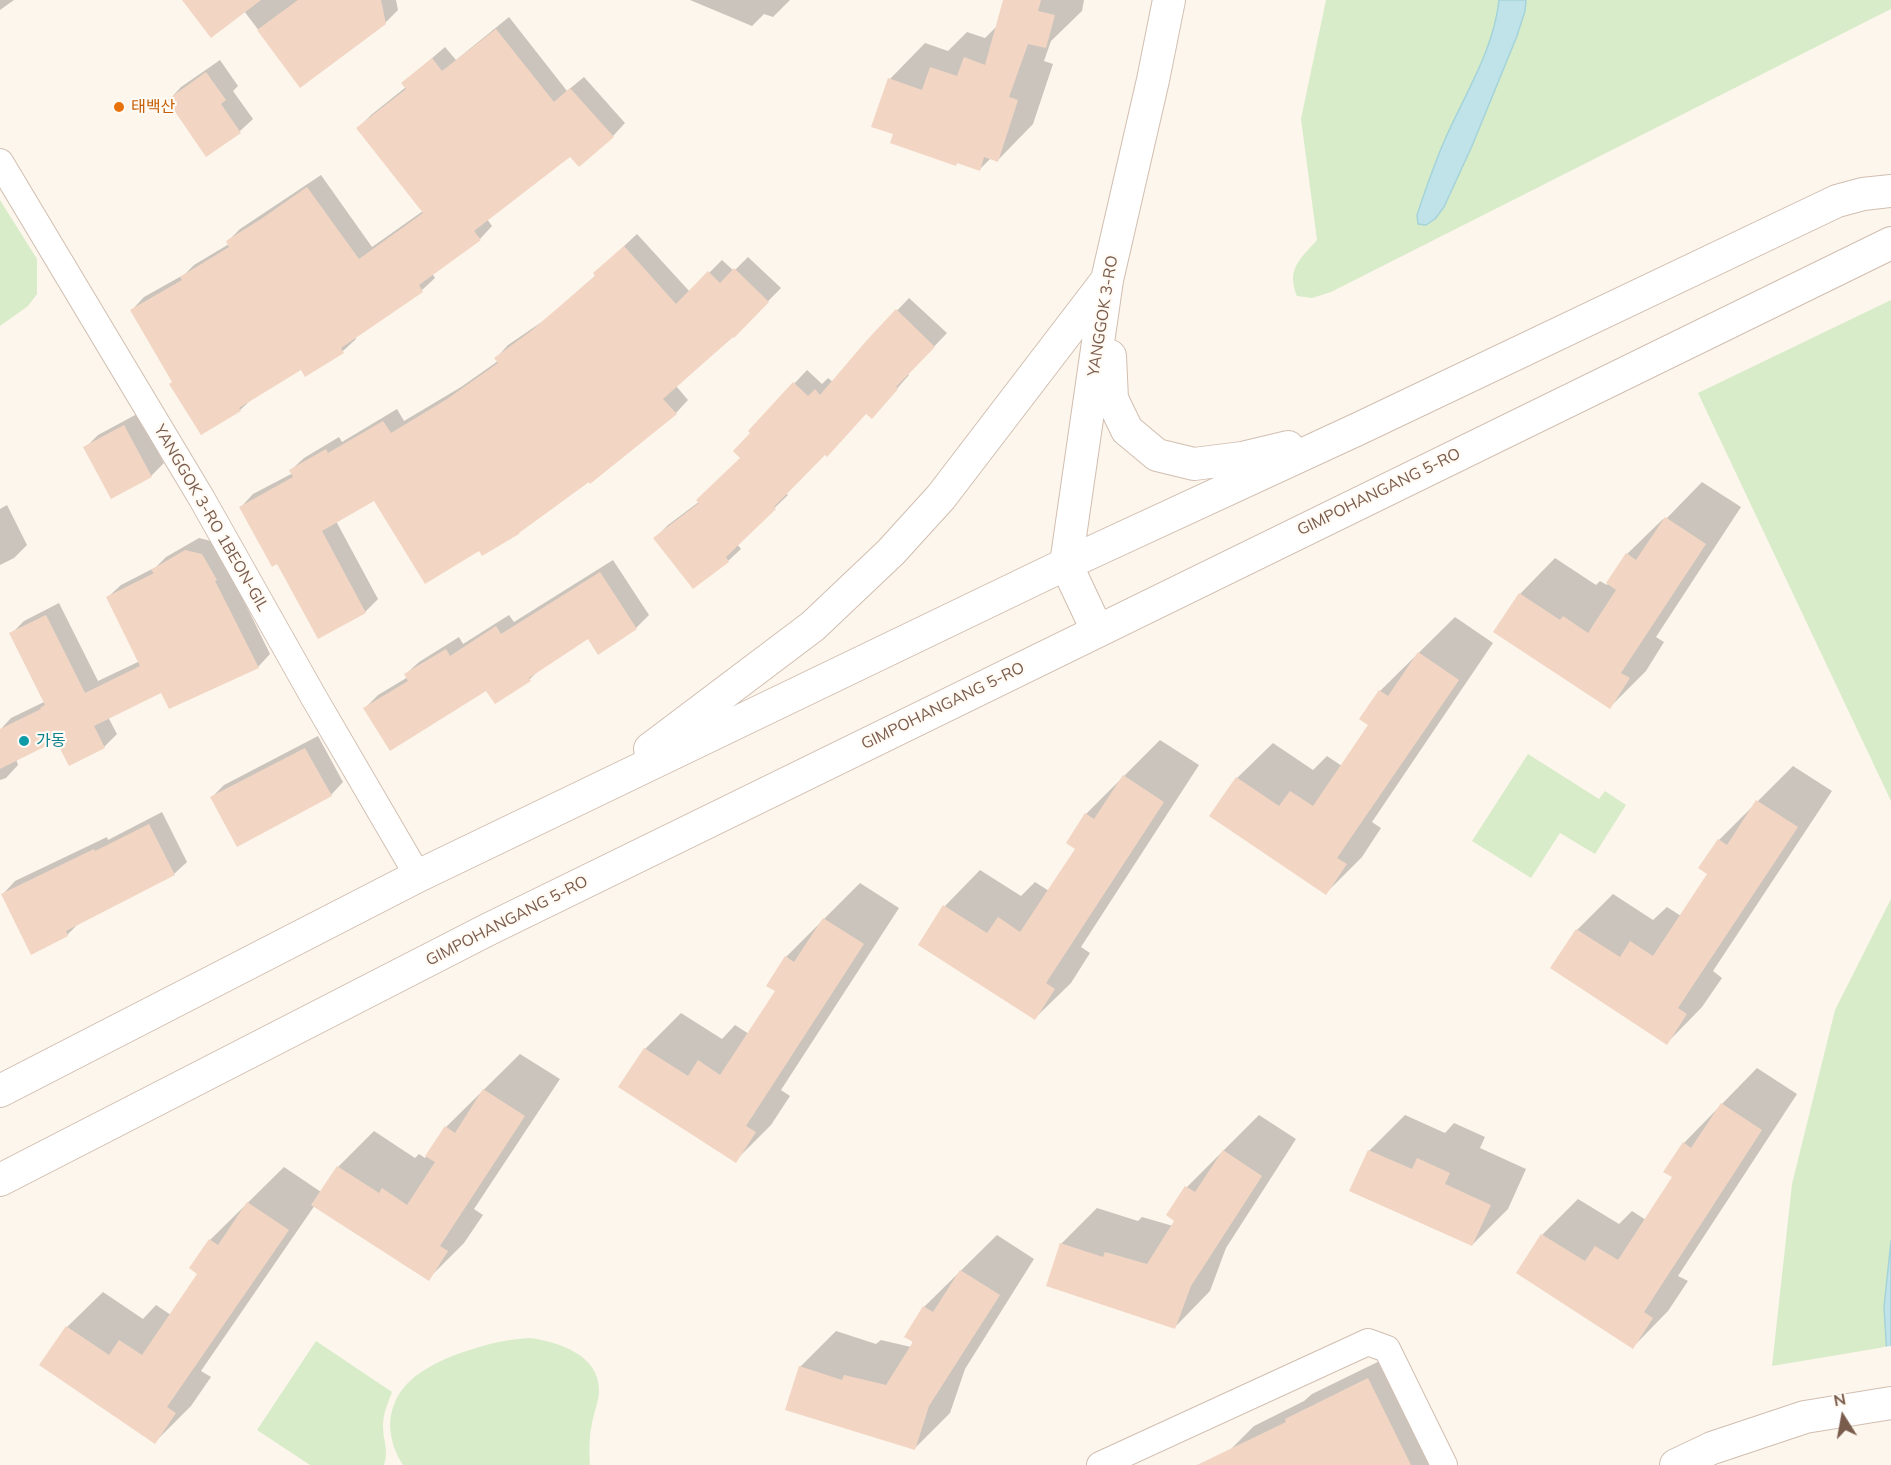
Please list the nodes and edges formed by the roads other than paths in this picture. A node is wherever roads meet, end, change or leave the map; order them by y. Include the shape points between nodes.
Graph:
1 (1169, 0) edge
2 (0, 162) edge
3 (1891, 191) edge
4 (1891, 243) edge
5 (1107, 280) junction
6 (1358, 429) junction
7 (1066, 564) junction
8 (1097, 630) junction
9 (596, 790) junction
10 (418, 876) junction
11 (0, 1091) edge
12 (0, 1180) edge
13 (1891, 1403) edge
14 (1100, 1465) edge
15 (1444, 1465) edge
16 (1676, 1465) edge

1 - 5 street, YANGGOK 3-RO
2 - 10 street, YANGGOK 3-RO 1BEON-GIL via 202,499
3 - 6 street via 1837,201
4 - 8 street, GIMPOHANGANG 5-RO
5 - 6 street via 1112,399 1127,430 1157,455 1194,464 1233,459
5 - 7 street, YANGGOK 3-RO
5 - 9 street via 941,497 891,552 813,626
6 - 7 street
7 - 8 street
7 - 9 street
8 - 12 street, GIMPOHANGANG 5-RO via 488,930
9 - 10 street
10 - 11 street
13 - 16 street via 1805,1417 1712,1448
14 - 15 street via 1368,1342 1387,1349

